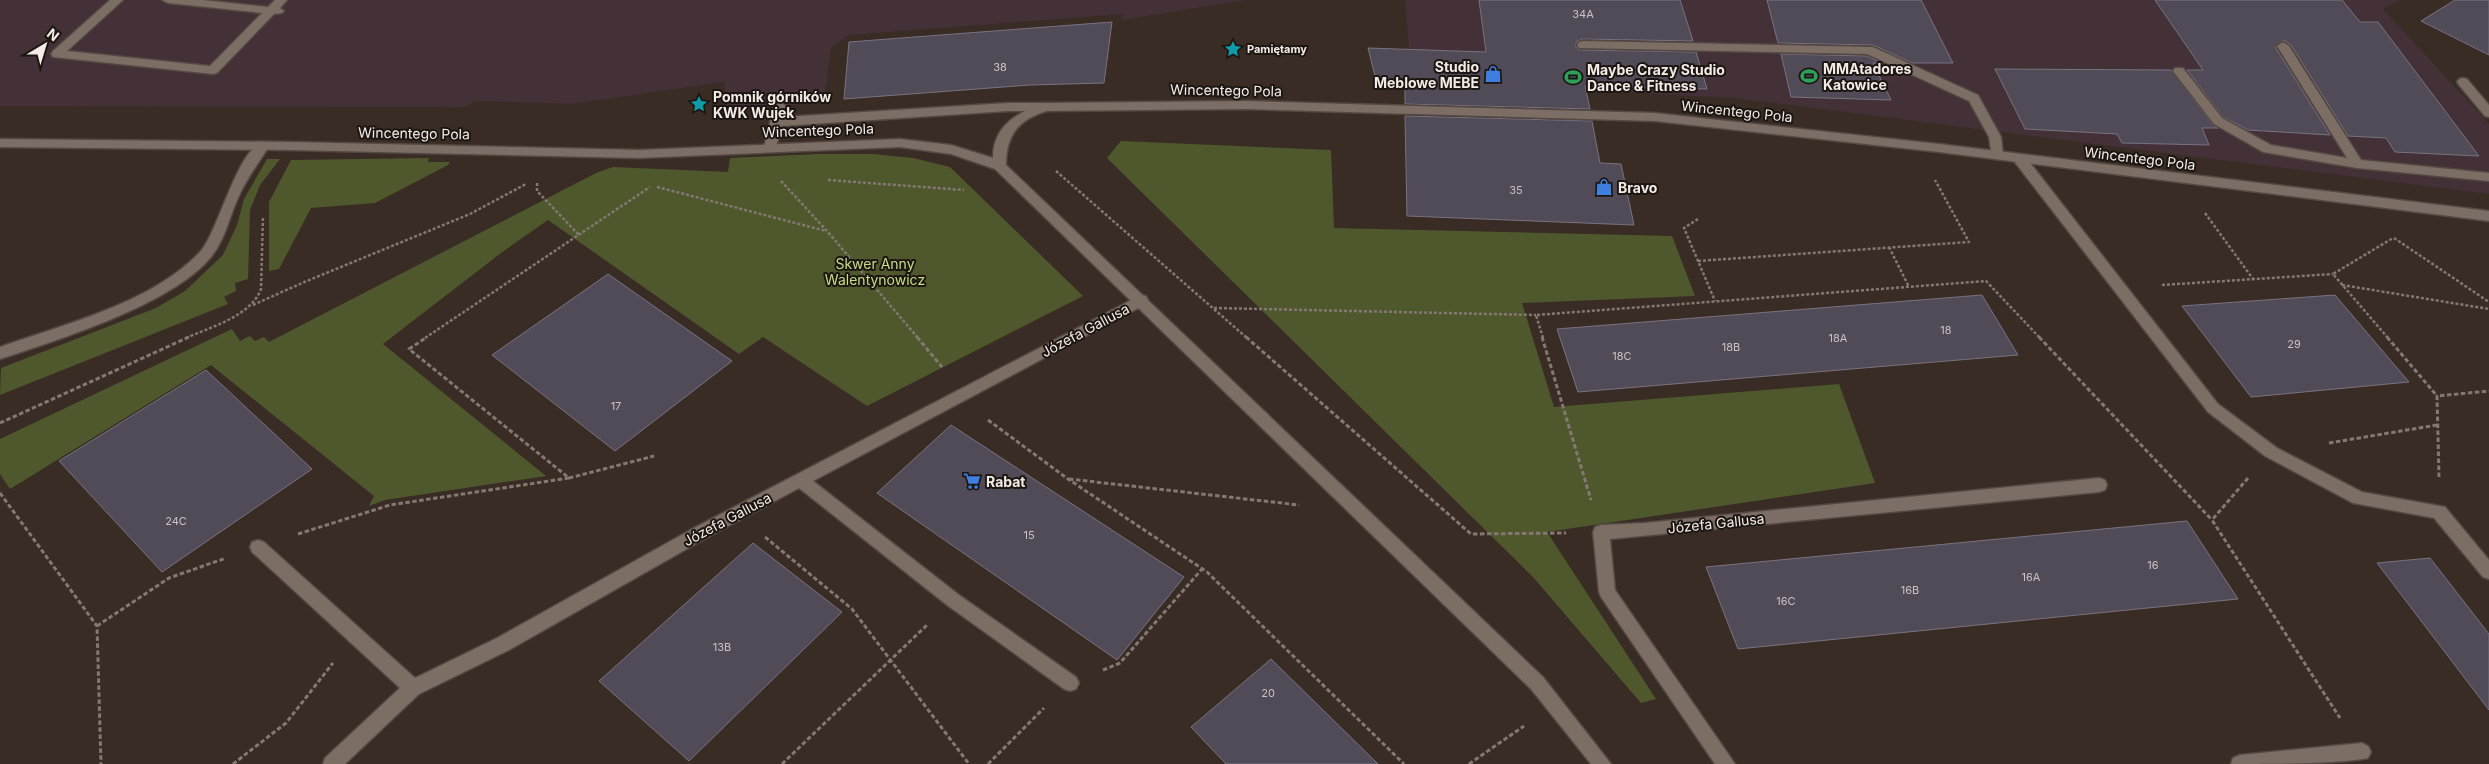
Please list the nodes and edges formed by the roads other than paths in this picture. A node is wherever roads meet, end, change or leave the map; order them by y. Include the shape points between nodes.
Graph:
1 (117, 0) edge
2 (168, 0) edge
3 (277, 7) edge
4 (1583, 45) dead end
5 (2283, 46) dead end
6 (2179, 71) dead end
7 (2463, 82) dead end
8 (780, 106) dead end
9 (1047, 106) junction
10 (2489, 113) edge
11 (777, 122) junction
12 (0, 143) edge
13 (263, 146) junction
14 (770, 147) junction
15 (1997, 155) junction
16 (2019, 158) junction
17 (2357, 164) junction
18 (1000, 166) junction
19 (2489, 177) edge
20 (2489, 216) edge
21 (1141, 300) junction
22 (0, 353) edge
23 (800, 480) junction
24 (2099, 485) dead end
25 (258, 547) road end
26 (2489, 572) edge
27 (1070, 683) road end
28 (413, 688) junction
29 (2362, 752) road end
30 (332, 764) edge
31 (1602, 764) edge
32 (1726, 764) edge
33 (2240, 764) edge

1 - 3 street via 57,54 213,70
2 - 3 street
4 - 15 street via 1869,50 1974,98 1995,137
5 - 17 street
6 - 17 street via 2218,121 2268,149
7 - 10 street
8 - 11 street
9 - 11 street
9 - 15 street, Wincentego Pola via 1246,104 1655,117
9 - 18 street, Wincentego Pola via 1032,110 1007,130 1000,142
11 - 14 street
12 - 13 street, Wincentego Pola
13 - 14 street, Wincentego Pola via 638,154
13 - 22 street via 227,208 220,233 206,255 177,280 138,302
14 - 18 street, Wincentego Pola via 900,143 966,152
15 - 16 street, Wincentego Pola
16 - 20 street, Wincentego Pola
16 - 26 street via 2213,408 2272,452 2359,498 2440,512
17 - 19 street
18 - 21 street, Józefa Gallusa
21 - 23 street, Józefa Gallusa
21 - 31 street, Józefa Gallusa via 1537,684
23 - 27 street via 953,600
23 - 28 street, Józefa Gallusa via 503,644
24 - 32 street, Józefa Gallusa via 1601,532 1607,592
25 - 28 street
28 - 30 street, Józefa Gallusa
29 - 33 street

